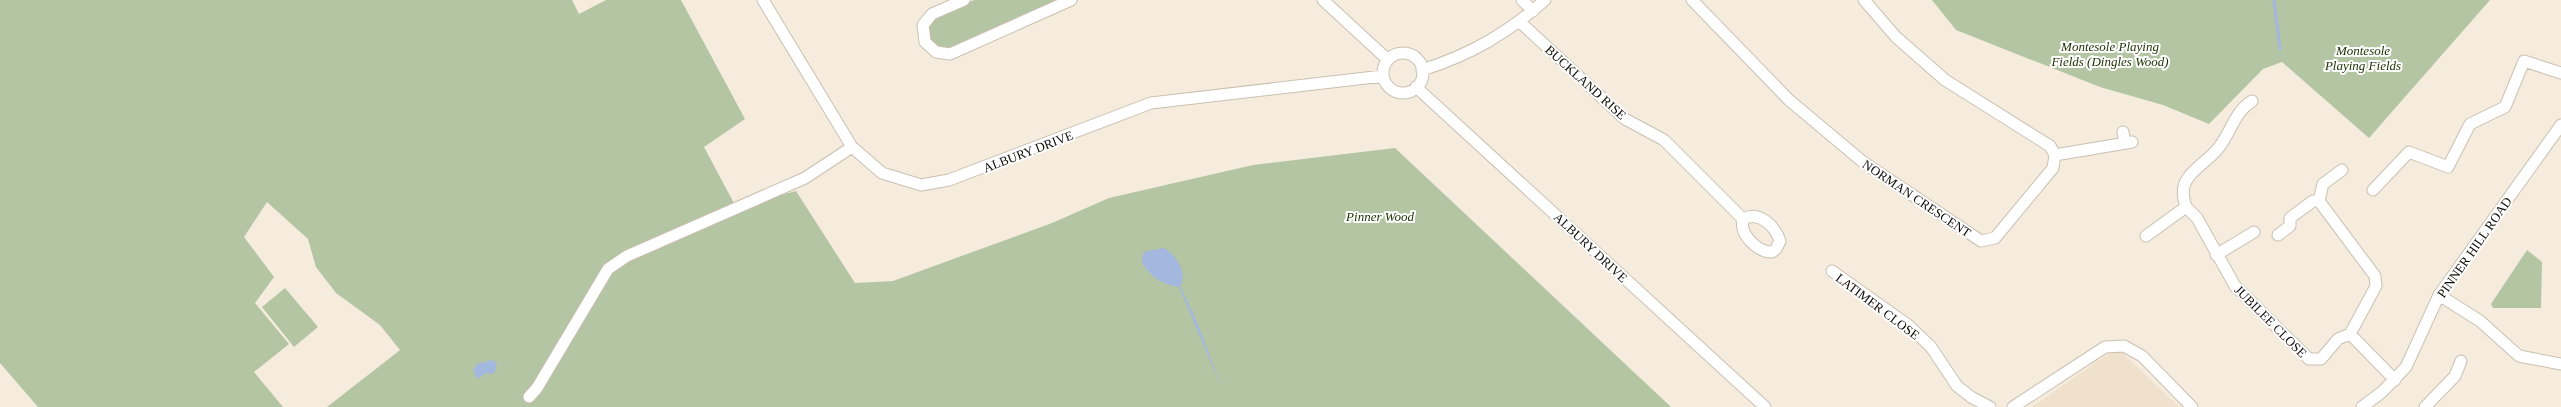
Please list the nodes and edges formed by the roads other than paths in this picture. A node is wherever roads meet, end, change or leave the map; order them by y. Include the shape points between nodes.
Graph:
1 (763, 0) edge
2 (964, 0) edge
3 (1071, 0) edge
4 (1323, 0) edge
5 (1522, 0) edge
6 (1545, 0) edge
7 (1692, 0) edge
8 (1864, 0) edge
9 (1533, 11) junction
10 (1520, 22) junction
11 (1388, 60) junction
12 (1422, 70) junction
13 (2561, 73) edge
14 (1383, 76) junction
15 (1416, 87) junction
16 (2252, 101) dead end
17 (2561, 125) edge
18 (2126, 139) dead end
19 (852, 147) junction
20 (2055, 155) junction
21 (2342, 170) dead end
22 (2373, 190) dead end
23 (2319, 201) junction
24 (2186, 207) junction
25 (1743, 219) dead end
26 (2254, 232) dead end
27 (2278, 235) dead end
28 (2146, 236) dead end
29 (2216, 255) junction
30 (1832, 271) dead end
31 (2439, 295) junction
32 (2350, 334) junction
33 (2461, 361) dead end
34 (2561, 364) edge
35 (2395, 380) junction
36 (529, 397) dead end
37 (1765, 407) edge
38 (1990, 407) edge
39 (2013, 407) edge
40 (2192, 407) edge
41 (2362, 407) edge
42 (2425, 407) edge

1 - 19 street, ALBURY DRIVE
2 - 3 street via 932,14 923,25 925,42 936,52 950,54
4 - 11 street
5 - 9 street
6 - 9 street
7 - 20 street, NORMAN CRESCENT via 1795,105 1863,162 1980,241 1995,238 2053,168
8 - 20 street via 1896,37 1945,80 2050,146
9 - 10 street
10 - 12 street via 1463,56
10 - 25 street, BUCKLAND RISE via 1625,119 1664,140
11 - 12 street via 1394,55 1406,54 1417,60
11 - 14 street
12 - 15 street via 1422,77
13 - 22 street via 2524,62 2505,107 2470,124 2448,167 2409,152
14 - 15 street via 1389,87 1399,92 1411,91
14 - 19 street, ALBURY DRIVE via 1151,103 949,180 921,185 882,173
15 - 37 street, ALBURY DRIVE
16 - 24 street via 2244,106 2228,128 2222,143 2187,178 2182,193
17 - 31 street, PINNER HILL ROAD
18 - 20 street
19 - 36 street via 805,178 627,256 608,269 537,388
21 - 23 street via 2323,184
23 - 27 street via 2313,201 2290,218 2290,226
23 - 32 street via 2375,276 2376,286
24 - 28 street
24 - 29 street, JUBILEE CLOSE via 2197,218
26 - 29 street
29 - 32 street, JUBILEE CLOSE via 2235,286 2309,359 2321,359 2338,339
30 - 38 street, LATIMER CLOSE via 1908,325 1931,347 1958,386 1971,397
31 - 34 street via 2480,322 2519,356
31 - 35 street, PINNER HILL ROAD via 2406,367
32 - 35 street
33 - 42 street via 2454,376
35 - 41 street, PINNER HILL ROAD
39 - 40 street via 2105,347 2124,346 2142,356

